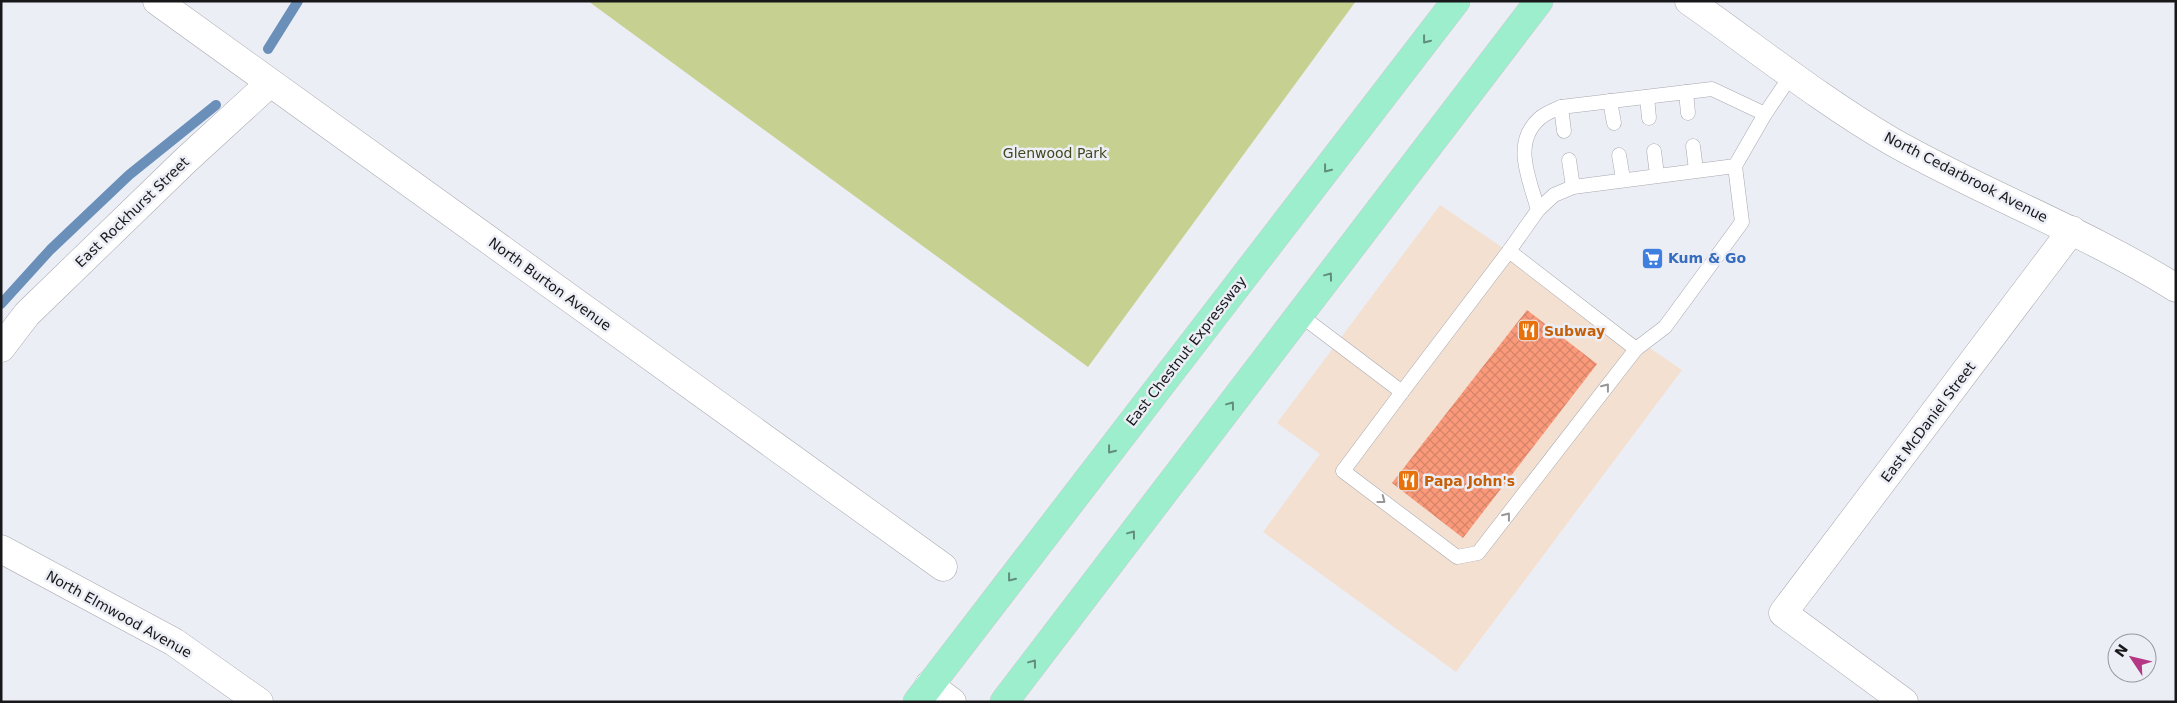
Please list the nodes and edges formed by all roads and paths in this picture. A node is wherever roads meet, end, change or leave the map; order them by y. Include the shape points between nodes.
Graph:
1 (157, 1) edge
2 (1456, 1) edge
3 (1539, 1) edge
4 (1689, 1) edge
5 (1792, 74) junction
6 (270, 83) junction
7 (1686, 92) junction
8 (1647, 97) junction
9 (1610, 101) junction
10 (1561, 107) junction
11 (1688, 113) dead end
12 (1765, 114) junction
13 (1649, 118) dead end
14 (1614, 124) dead end
15 (1564, 131) dead end
16 (1693, 146) dead end
17 (1654, 151) dead end
18 (1619, 155) dead end
19 (1569, 160) dead end
20 (1735, 166) junction
21 (1696, 170) junction
22 (1656, 175) junction
23 (1623, 179) junction
24 (1572, 187) junction
25 (1538, 210) junction
26 (2072, 230) junction
27 (1509, 251) junction
28 (2176, 288) edge
29 (1300, 315) junction
30 (1, 348) edge
31 (1636, 349) junction
32 (1402, 392) junction
33 (1, 549) edge
34 (942, 567) dead end
35 (923, 694) edge
36 (259, 702) edge
37 (952, 702) edge
38 (1004, 702) edge
39 (1904, 702) edge

1 - 6 street, North Burton Avenue
2 -> 35 main road, East Chestnut Expressway
29 -> 3 main road
4 - 5 street, North Cedarbrook Avenue
5 - 12 lane
5 - 26 street, North Cedarbrook Avenue via 1847,113 1941,168
6 - 30 street, East Rockhurst Street via 27,314
6 - 34 street, North Burton Avenue
7 - 8 lane
7 - 11 lane
7 - 12 lane via 1712,89
8 - 9 lane
8 - 13 lane
9 - 10 lane
9 - 14 lane
10 - 15 lane
10 - 25 lane via 1540,118 1528,131 1523,147
12 - 20 lane
16 - 21 lane
17 - 22 lane
18 - 23 lane
19 - 24 lane
20 - 21 lane
20 - 31 lane via 1742,222 1665,327
21 - 22 lane
22 - 23 lane
23 - 24 lane
24 - 25 lane via 1554,194
25 - 27 lane
26 - 28 street, North Cedarbrook Avenue
26 - 39 street, East McDaniel Street via 1783,613
27 - 31 lane
27 - 32 lane
29 - 32 lane
38 -> 29 main road
32 -> 31 lane via 1343,471 1457,557 1478,553
33 - 36 street, North Elmwood Avenue via 174,642
35 - 37 street

